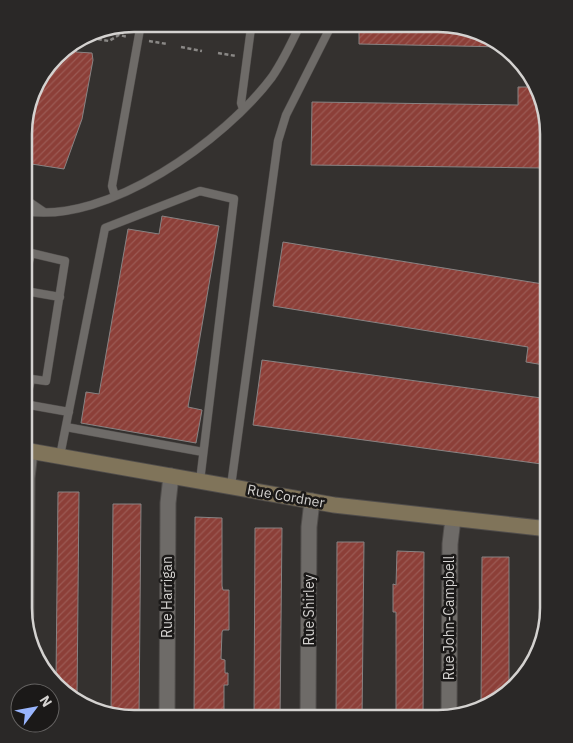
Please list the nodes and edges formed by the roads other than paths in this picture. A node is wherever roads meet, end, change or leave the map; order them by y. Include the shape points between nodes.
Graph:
1 (296, 32) edge
2 (328, 32) edge
3 (139, 33) edge
4 (250, 33) edge
5 (243, 109) junction
6 (115, 196) junction
7 (32, 204) edge
8 (32, 212) edge
9 (46, 213) junction
10 (32, 253) edge
11 (32, 292) edge
12 (60, 297) junction
13 (32, 379) edge
14 (32, 405) edge
15 (69, 412) junction
16 (66, 427) junction
17 (32, 451) edge
18 (203, 452) junction
19 (60, 456) junction
20 (171, 476) junction
21 (200, 481) junction
22 (231, 486) junction
23 (312, 501) junction
24 (453, 519) junction
25 (540, 528) edge
26 (167, 710) edge
27 (308, 710) edge
28 (449, 710) edge

1 - 5 lane via 279,66
2 - 22 lane via 286,115 278,141
3 - 6 lane via 112,186
4 - 5 lane via 241,103
5 - 6 lane via 183,159
6 - 9 lane
7 - 9 lane
8 - 9 lane
10 - 12 lane via 65,261
11 - 12 lane
12 - 13 lane via 46,381
14 - 15 lane
15 - 16 lane
15 - 18 lane via 105,228 200,191 234,199
16 - 18 lane
16 - 19 lane
17 - 19 street, Rue Cordner
18 - 21 lane
19 - 20 street, Rue Cordner
20 - 21 street, Rue Cordner
20 - 26 street, Rue Harrigan via 168,503
21 - 22 street, Rue Cordner
22 - 23 street, Rue Cordner
23 - 24 street, Rue Cordner
23 - 27 street, Rue Shirley via 309,527
24 - 25 street, Rue Cordner
24 - 28 street, Rue John-Campbell

